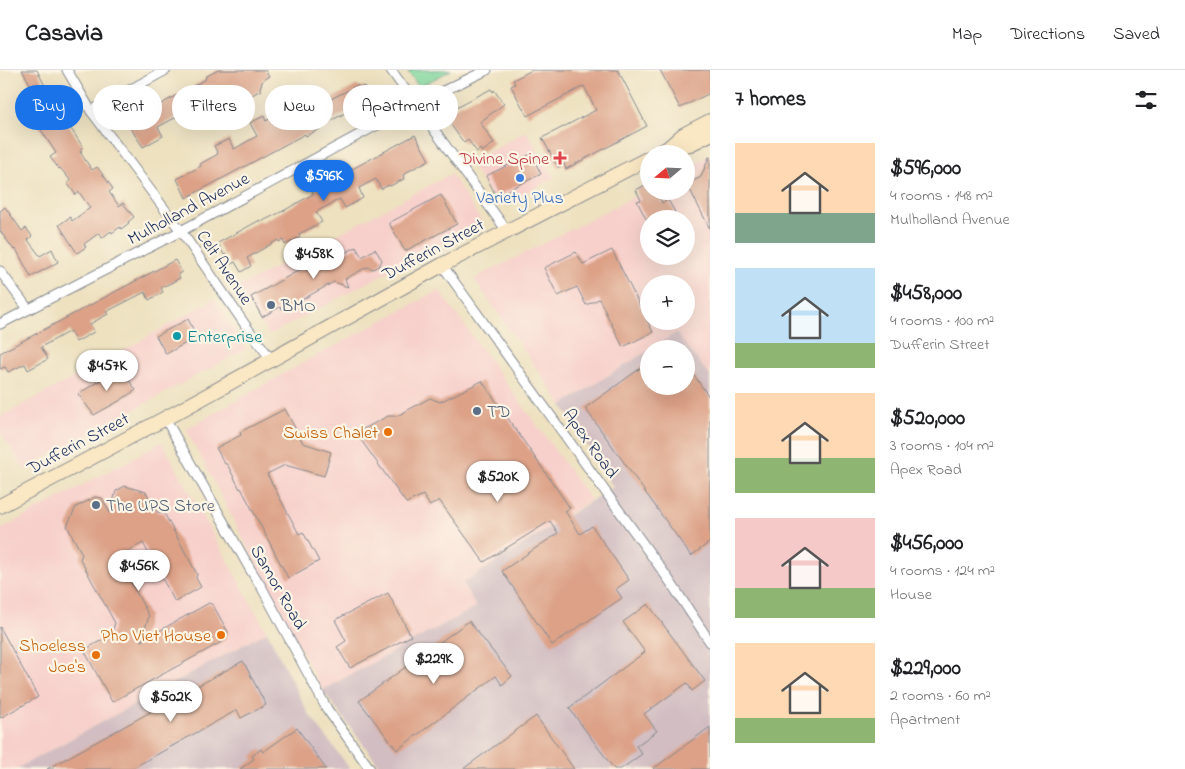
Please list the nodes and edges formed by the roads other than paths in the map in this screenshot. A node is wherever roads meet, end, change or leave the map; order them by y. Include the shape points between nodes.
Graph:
1 (68, 70) edge
2 (166, 70) edge
3 (391, 70) edge
4 (487, 70) edge
5 (402, 85) edge
6 (456, 85) edge
7 (91, 111) junction
8 (710, 121) edge
9 (368, 130) edge
10 (435, 130) edge
11 (710, 134) edge
12 (669, 145) edge
13 (686, 145) edge
14 (640, 163) edge
15 (181, 231) junction
16 (507, 231) junction
17 (442, 265) junction
18 (0, 271) edge
19 (28, 309) junction
20 (0, 324) edge
21 (271, 359) junction
22 (165, 418) junction
23 (0, 506) edge
24 (710, 642) edge
25 (370, 769) edge

1 - 7 street, Celt Avenue
2 - 7 street
3 - 5 street
4 - 6 street, Mulholland Avenue
7 - 15 street, Celt Avenue
8 - 12 main road via 683,134
9 - 15 street, Mulholland Avenue
10 - 16 street
11 - 13 main road
14 - 16 main road, Dufferin Street
15 - 19 street, Mulholland Avenue
15 - 21 street, Celt Avenue
16 - 17 main road, Dufferin Street
17 - 21 main road, Dufferin Street
17 - 24 street, Apex Road via 667,577
18 - 19 street
19 - 20 street, Mulholland Avenue
21 - 22 main road, Dufferin Street
22 - 23 main road, Dufferin Street
22 - 25 street, Samor Road via 327,708

